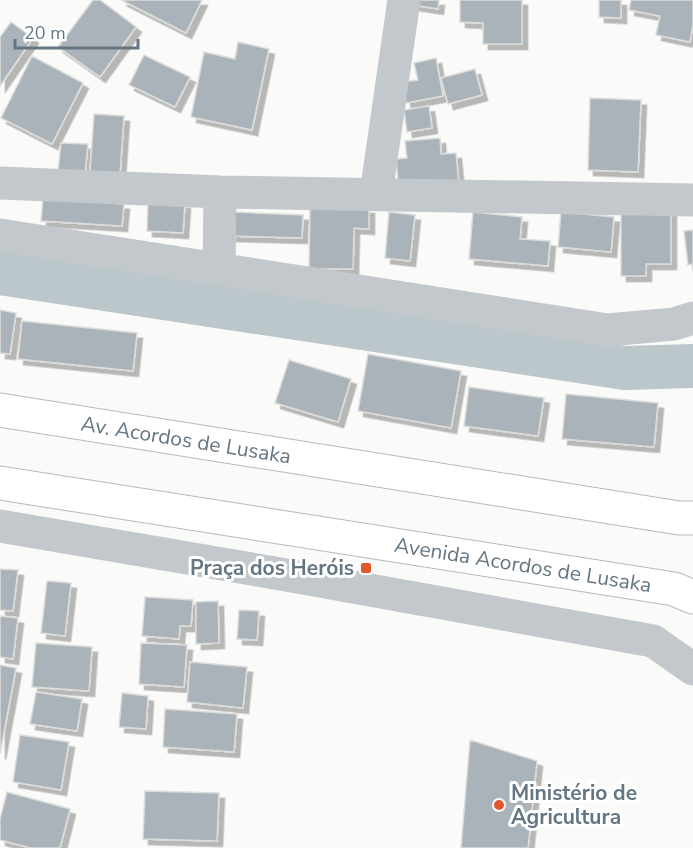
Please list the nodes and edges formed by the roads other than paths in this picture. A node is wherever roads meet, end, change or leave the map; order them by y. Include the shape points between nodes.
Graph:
1 (404, 0) edge
2 (0, 183) edge
3 (220, 192) junction
4 (376, 194) junction
5 (693, 200) edge
6 (0, 235) edge
7 (219, 268) junction
8 (693, 318) edge
9 (0, 410) edge
10 (0, 483) edge
11 (693, 518) edge
12 (0, 526) edge
13 (693, 597) edge
14 (693, 669) edge

1 - 4 street
2 - 3 street
3 - 4 street
3 - 7 street
4 - 5 street
6 - 7 street
7 - 8 street via 608,330 674,324
9 - 11 main road, Av. Acordos de Lusaka
10 - 13 main road, Avenida Acordos de Lusaka via 674,590
12 - 14 street via 653,642

